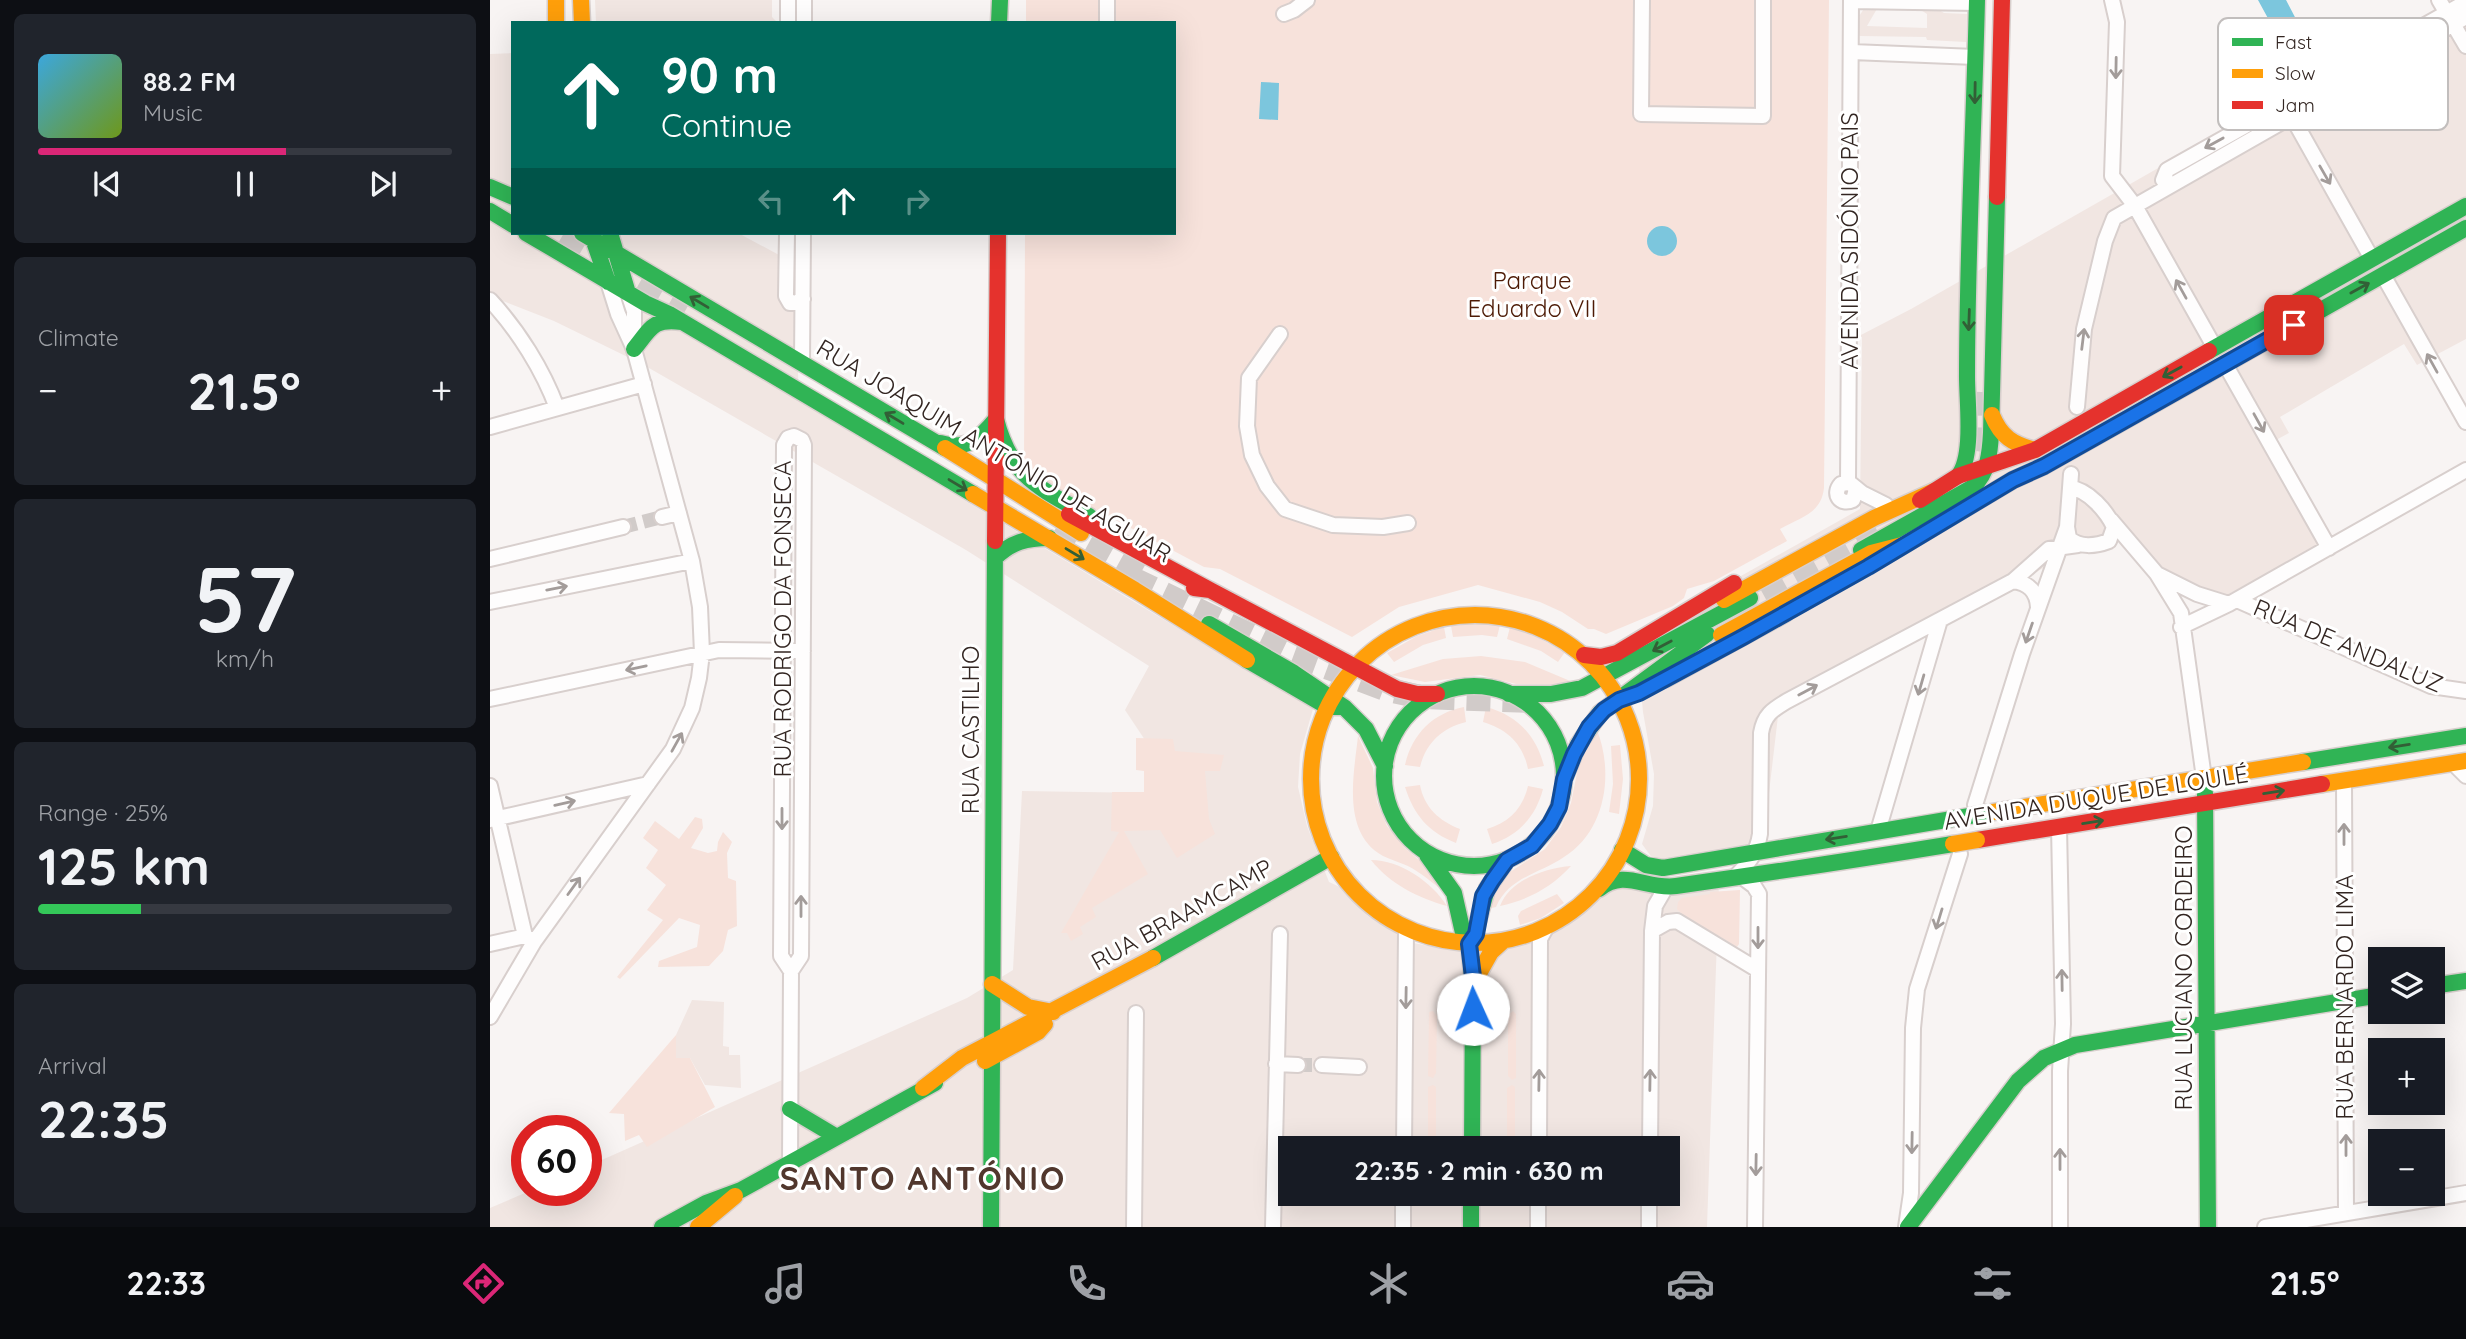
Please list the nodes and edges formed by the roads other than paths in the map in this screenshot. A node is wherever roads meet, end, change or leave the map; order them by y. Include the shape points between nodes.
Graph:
1 (555, 0) edge
2 (581, 0) edge
3 (788, 0) edge
4 (804, 0) edge
5 (1000, 0) edge
6 (1107, 0) edge
7 (1307, 0) edge
8 (1642, 0) edge
9 (1763, 0) edge
10 (2002, 0) edge
11 (2112, 0) edge
12 (1851, 1) edge
13 (1977, 1) edge
14 (2466, 2) edge
15 (1284, 14) dead end
16 (2451, 14) edge
17 (556, 21) edge
18 (582, 21) edge
19 (788, 21) edge
20 (804, 21) edge
21 (999, 21) edge
22 (1107, 21) edge
23 (2466, 46) edge
24 (1852, 52) junction
25 (1975, 57) junction
26 (1999, 80) junction
27 (2257, 130) edge
28 (2299, 130) edge
29 (2134, 206) junction
30 (2466, 206) edge
31 (490, 212) edge
32 (511, 222) edge
33 (2466, 228) edge
34 (529, 235) edge
35 (541, 235) edge
36 (588, 235) edge
37 (611, 235) edge
38 (787, 235) edge
39 (803, 235) edge
40 (998, 235) edge
41 (616, 253) junction
42 (2372, 259) junction
43 (2383, 275) junction
44 (608, 282) junction
45 (628, 293) junction
46 (803, 299) junction
47 (490, 300) edge
48 (683, 322) junction
49 (1280, 334) dead end
50 (2215, 348) junction
51 (634, 349) junction
52 (802, 363) junction
53 (2225, 364) junction
54 (644, 384) junction
55 (1981, 392) tunnel mouth
56 (2077, 407) dead end
57 (557, 408) junction
58 (1992, 415) junction
59 (996, 419) junction
60 (2466, 422) edge
61 (490, 427) edge
62 (932, 440) junction
63 (2035, 450) junction
64 (1985, 468) junction
65 (2466, 470) edge
66 (1958, 476) junction
67 (995, 478) junction
68 (1934, 491) junction
69 (1021, 494) junction
70 (1054, 496) junction
71 (1915, 499) junction
72 (1885, 505) junction
73 (995, 507) junction
74 (679, 513) junction
75 (1069, 514) dead end
76 (662, 517) tunnel mouth
77 (2110, 518) junction
78 (1408, 523) dead end
79 (623, 527) tunnel mouth
80 (2067, 527) junction
81 (1049, 538) junction
82 (1906, 544) junction
83 (2100, 544) junction
84 (2078, 545) junction
85 (2061, 546) junction
86 (2329, 548) junction
87 (2132, 551) junction
88 (995, 558) junction
89 (490, 559) edge
90 (692, 561) junction
91 (2157, 574) junction
92 (2013, 581) junction
93 (1210, 590) junction
94 (1724, 600) dead end
95 (490, 602) edge
96 (2233, 602) junction
97 (2038, 608) junction
98 (1940, 620) junction
99 (1209, 624) dead end
100 (2181, 628) junction
101 (1721, 635) dead end
102 (783, 650) junction
103 (803, 650) junction
104 (702, 653) junction
105 (1584, 655) junction
106 (1356, 667) junction
107 (1604, 677) junction
108 (2462, 691) edge
109 (1437, 694) junction
110 (1509, 694) junction
111 (490, 699) edge
112 (1619, 700) junction
113 (1335, 704) junction
114 (2466, 736) edge
115 (2459, 762) edge
116 (1385, 766) junction
117 (2466, 776) edge
118 (2204, 778) junction
119 (1564, 779) junction
120 (2344, 781) junction
121 (648, 784) junction
122 (490, 786) edge
123 (2206, 803) junction
124 (1981, 809) junction
125 (494, 819) edge
126 (2059, 827) junction
127 (1878, 831) junction
128 (1956, 849) junction
129 (1622, 850) junction
130 (1424, 851) junction
131 (1755, 852) junction
132 (1331, 857) junction
133 (1507, 860) junction
134 (1738, 878) junction
135 (1666, 887) junction
136 (1596, 892) junction
137 (1546, 928) junction
138 (1406, 929) junction
139 (1652, 931) junction
140 (1280, 933) dead end
141 (529, 939) junction
142 (1502, 942) junction
143 (490, 944) edge
144 (1469, 944) junction
145 (1758, 970) junction
146 (791, 971) junction
147 (2466, 981) edge
148 (992, 984) junction
149 (2445, 984) edge
150 (1474, 985) junction
151 (2368, 997) edge
152 (2345, 1000) junction
153 (1054, 1012) junction
154 (1136, 1013) dead end
155 (490, 1017) edge
156 (2207, 1024) junction
157 (2061, 1048) junction
158 (993, 1049) junction
159 (1276, 1064) junction
160 (1298, 1065) tunnel mouth
161 (1322, 1065) tunnel mouth
162 (1359, 1067) dead end
163 (790, 1109) junction
164 (837, 1136) junction
165 (1404, 1136) edge
166 (1472, 1136) edge
167 (1539, 1136) edge
168 (1650, 1136) edge
169 (790, 1163) junction
170 (741, 1190) junction
171 (2466, 1193) edge
172 (1404, 1206) edge
173 (1471, 1206) edge
174 (1538, 1206) edge
175 (1649, 1206) edge
176 (2346, 1213) junction
177 (662, 1227) edge
178 (698, 1227) edge
179 (991, 1227) edge
180 (1134, 1227) edge
181 (1273, 1227) edge
182 (1403, 1227) edge
183 (1471, 1227) edge
184 (1538, 1227) edge
185 (1649, 1227) edge
186 (1755, 1227) edge
187 (1907, 1227) edge
188 (2060, 1227) edge
189 (2208, 1227) edge
190 (2265, 1227) edge

1 - 17 main road
2 - 18 main road
3 - 19 street
4 - 20 street
5 - 21 main road
6 - 22 street
7 - 15 street
8 - 9 street via 1641,114 1763,116
10 - 26 main road
11 -> 29 street via 2117,22 2112,176
12 - 13 street
12 - 24 street, AVENIDA SIDÓNIO PAIS
13 - 25 main road
14 - 16 street
16 - 23 street
24 - 25 street
24 - 72 street, AVENIDA SIDÓNIO PAIS via 1852,486
25 -> 66 main road via 1968,454
26 - 55 main road via 1987,158
26 - 58 main road
27 - 29 street
28 -> 42 street
50 -> 29 street
56 -> 29 street via 2084,329 2105,241 2114,218
30 - 42 main road
31 - 32 main road
33 - 43 main road
34 - 44 main road, RUA JOAQUIM ANTÓNIO DE AGUIAR
35 - 36 main road via 578,249
36 - 41 main road, RUA JOAQUIM ANTÓNIO DE AGUIAR
36 - 44 main road
37 - 41 main road
38 - 46 street via 786,296 790,303
39 - 46 street
40 - 59 main road, RUA CASTILHO
41 - 45 main road
52 -> 41 main road, RUA JOAQUIM ANTÓNIO DE AGUIAR
42 - 50 main road
53 -> 43 main road
60 -> 43 street
44 - 45 main road, RUA JOAQUIM ANTÓNIO DE AGUIAR
44 - 51 street
45 - 48 main road, RUA JOAQUIM ANTÓNIO DE AGUIAR
45 - 51 street via 634,311
46 - 52 street
47 - 57 street via 549,385
48 - 51 main road via 654,323
48 -> 73 main road, RUA JOAQUIM ANTÓNIO DE AGUIAR
49 - 78 street via 1249,378 1247,397 1252,455 1267,486 1285,509 1333,525
50 -> 63 main road
51 - 54 street
62 -> 52 main road, RUA JOAQUIM ANTÓNIO DE AGUIAR
53 - 82 main road
53 -> 86 street
54 - 57 street
54 - 74 street
57 - 61 street
58 - 63 main road via 2001,435
58 - 64 main road
59 - 62 main road via 964,446 951,448
59 - 67 main road, RUA CASTILHO
59 - 70 main road via 1009,457 1026,478
62 - 67 main road, RUA JOAQUIM ANTÓNIO DE AGUIAR
63 - 64 main road
64 - 66 main road
64 - 112 main road via 1973,487 1702,637
65 - 86 street
66 - 68 main road
67 - 69 main road, RUA JOAQUIM ANTÓNIO DE AGUIAR
67 - 73 main road, RUA CASTILHO
68 - 71 main road
68 -> 107 main road via 1872,531
69 - 70 main road
69 - 93 main road, RUA JOAQUIM ANTÓNIO DE AGUIAR via 1163,578
70 - 93 main road via 1170,561
71 - 72 main road
71 - 94 main road
72 - 105 main road via 1717,593 1617,653
73 - 81 main road, RUA JOAQUIM ANTÓNIO DE AGUIAR
73 - 88 main road, RUA CASTILHO
74 - 76 street
74 - 90 street
75 - 93 main road
77 - 80 street via 2071,481
77 - 83 street via 2113,535
77 - 87 street
79 - 89 street
80 - 84 street via 2069,538
80 - 85 street
81 - 88 main road via 1021,539
81 -> 113 main road, RUA JOAQUIM ANTÓNIO DE AGUIAR via 1201,633
82 - 101 main road via 1871,552
82 - 112 main road via 1728,645
83 - 84 street
83 - 87 street
84 - 85 street
85 - 92 street via 2045,551
85 - 97 street
86 - 96 street
87 - 91 street
87 - 100 street
88 - 148 main road, RUA CASTILHO
95 -> 90 street
90 - 104 street
91 - 96 street, RUA DE ANDALUZ via 2187,590
91 - 100 street via 2181,614
92 - 97 street via 2034,592
92 - 98 street
93 - 106 main road, RUA JOAQUIM ANTÓNIO DE AGUIAR
96 - 100 street
96 - 108 street, RUA DE ANDALUZ via 2431,686
97 -> 124 street via 2013,682
98 -> 127 street
131 -> 98 street via 1760,834 1763,720 1774,708
99 - 113 main road via 1294,673
100 - 118 street, RUA LUCIANO CORDEIRO
102 - 103 street
102 - 103 street, RUA RODRIGO DA FONSECA via 784,445 794,436 804,445
102 - 104 street
102 -> 146 street, RUA RODRIGO DA FONSECA via 781,956
146 -> 103 street, RUA RODRIGO DA FONSECA via 801,956
104 -> 111 street
121 -> 104 street via 684,729
105 - 106 main road via 1533,624 1493,614 1460,614 1432,618 1400,632
105 - 107 main road
106 - 109 main road, RUA JOAQUIM ANTÓNIO DE AGUIAR via 1406,692
106 - 113 main road
107 - 110 main road via 1576,690
107 - 112 main road
109 - 110 main road via 1473,686
109 - 116 main road via 1401,723
110 - 119 main road via 1547,724 1560,750
112 - 119 main road via 1589,727
112 - 129 main road via 1631,730 1635,763 1633,811
113 - 116 main road, RUA JOAQUIM ANTÓNIO DE AGUIAR via 1366,729
113 - 132 main road via 1317,741 1313,789
114 -> 118 main road, AVENIDA DUQUE DE LOULÉ
115 - 117 street
115 - 120 main road, AVENIDA DUQUE DE LOULÉ
116 - 130 main road via 1384,785 1392,814 1408,838
118 - 123 main road, RUA LUCIANO CORDEIRO
118 - 124 main road, AVENIDA DUQUE DE LOULÉ
119 - 133 main road via 1559,807 1545,832
123 -> 120 main road, AVENIDA DUQUE DE LOULÉ
152 -> 120 street, RUA BERNARDO LIMA
125 -> 121 street
141 -> 121 street
122 - 125 street
126 -> 123 main road, AVENIDA DUQUE DE LOULÉ
123 - 156 main road, RUA LUCIANO CORDEIRO
124 - 127 main road, AVENIDA DUQUE DE LOULÉ, bridge via 1952,819
125 - 141 street
126 - 128 main road, AVENIDA DUQUE DE LOULÉ, bridge via 1977,840
157 -> 126 street
127 -> 131 main road, AVENIDA DUQUE DE LOULÉ
128 - 134 main road, AVENIDA DUQUE DE LOULÉ
128 -> 187 street via 1917,989
129 - 131 main road, AVENIDA DUQUE DE LOULÉ via 1639,863 1658,868
129 - 136 main road
130 - 133 main road via 1464,866
130 - 144 main road via 1454,893 1462,933
131 - 134 street
132 - 138 main road via 1352,890 1382,916
132 - 153 main road, RUA BRAAMCAMP
133 - 144 main road via 1483,896 1476,934
134 - 135 main road, AVENIDA DUQUE DE LOULÉ
134 -> 145 street via 1759,894
135 - 136 main road, AVENIDA DUQUE DE LOULÉ via 1619,877
135 - 139 street via 1655,906
136 - 137 main road
137 - 142 main road
167 -> 137 street via 1540,939
138 - 144 main road
138 -> 165 street
139 - 145 street via 1676,921
168 -> 139 street
140 - 159 street
141 - 143 street
141 - 155 street
142 - 144 main road
142 - 150 main road via 1491,952
144 - 150 main road
145 -> 186 street
146 - 163 street, RUA RODRIGO DA FONSECA
147 - 149 main road
148 - 153 main road via 1028,1007
148 - 158 main road, RUA CASTILHO
150 - 166 main road
151 - 152 main road
152 - 156 main road
176 -> 152 street, RUA BERNARDO LIMA
153 - 158 main road, RUA BRAAMCAMP
154 - 180 street
156 - 157 main road
156 - 189 main road, RUA LUCIANO CORDEIRO
157 - 187 main road via 2033,1065 2018,1081
188 -> 157 street
158 - 164 main road, RUA BRAAMCAMP via 962,1058 923,1088
158 - 179 main road, RUA CASTILHO
159 - 160 street
159 - 181 street
161 - 162 street
163 - 164 main road
163 - 169 street, RUA RODRIGO DA FONSECA
164 - 169 main road, RUA BRAAMCAMP
169 - 170 main road, RUA BRAAMCAMP
170 - 177 main road, RUA BRAAMCAMP
170 - 178 main road, RUA BRAAMCAMP
171 - 176 street
172 - 182 street
173 - 183 main road
174 - 184 street
175 - 185 street
176 - 190 street

